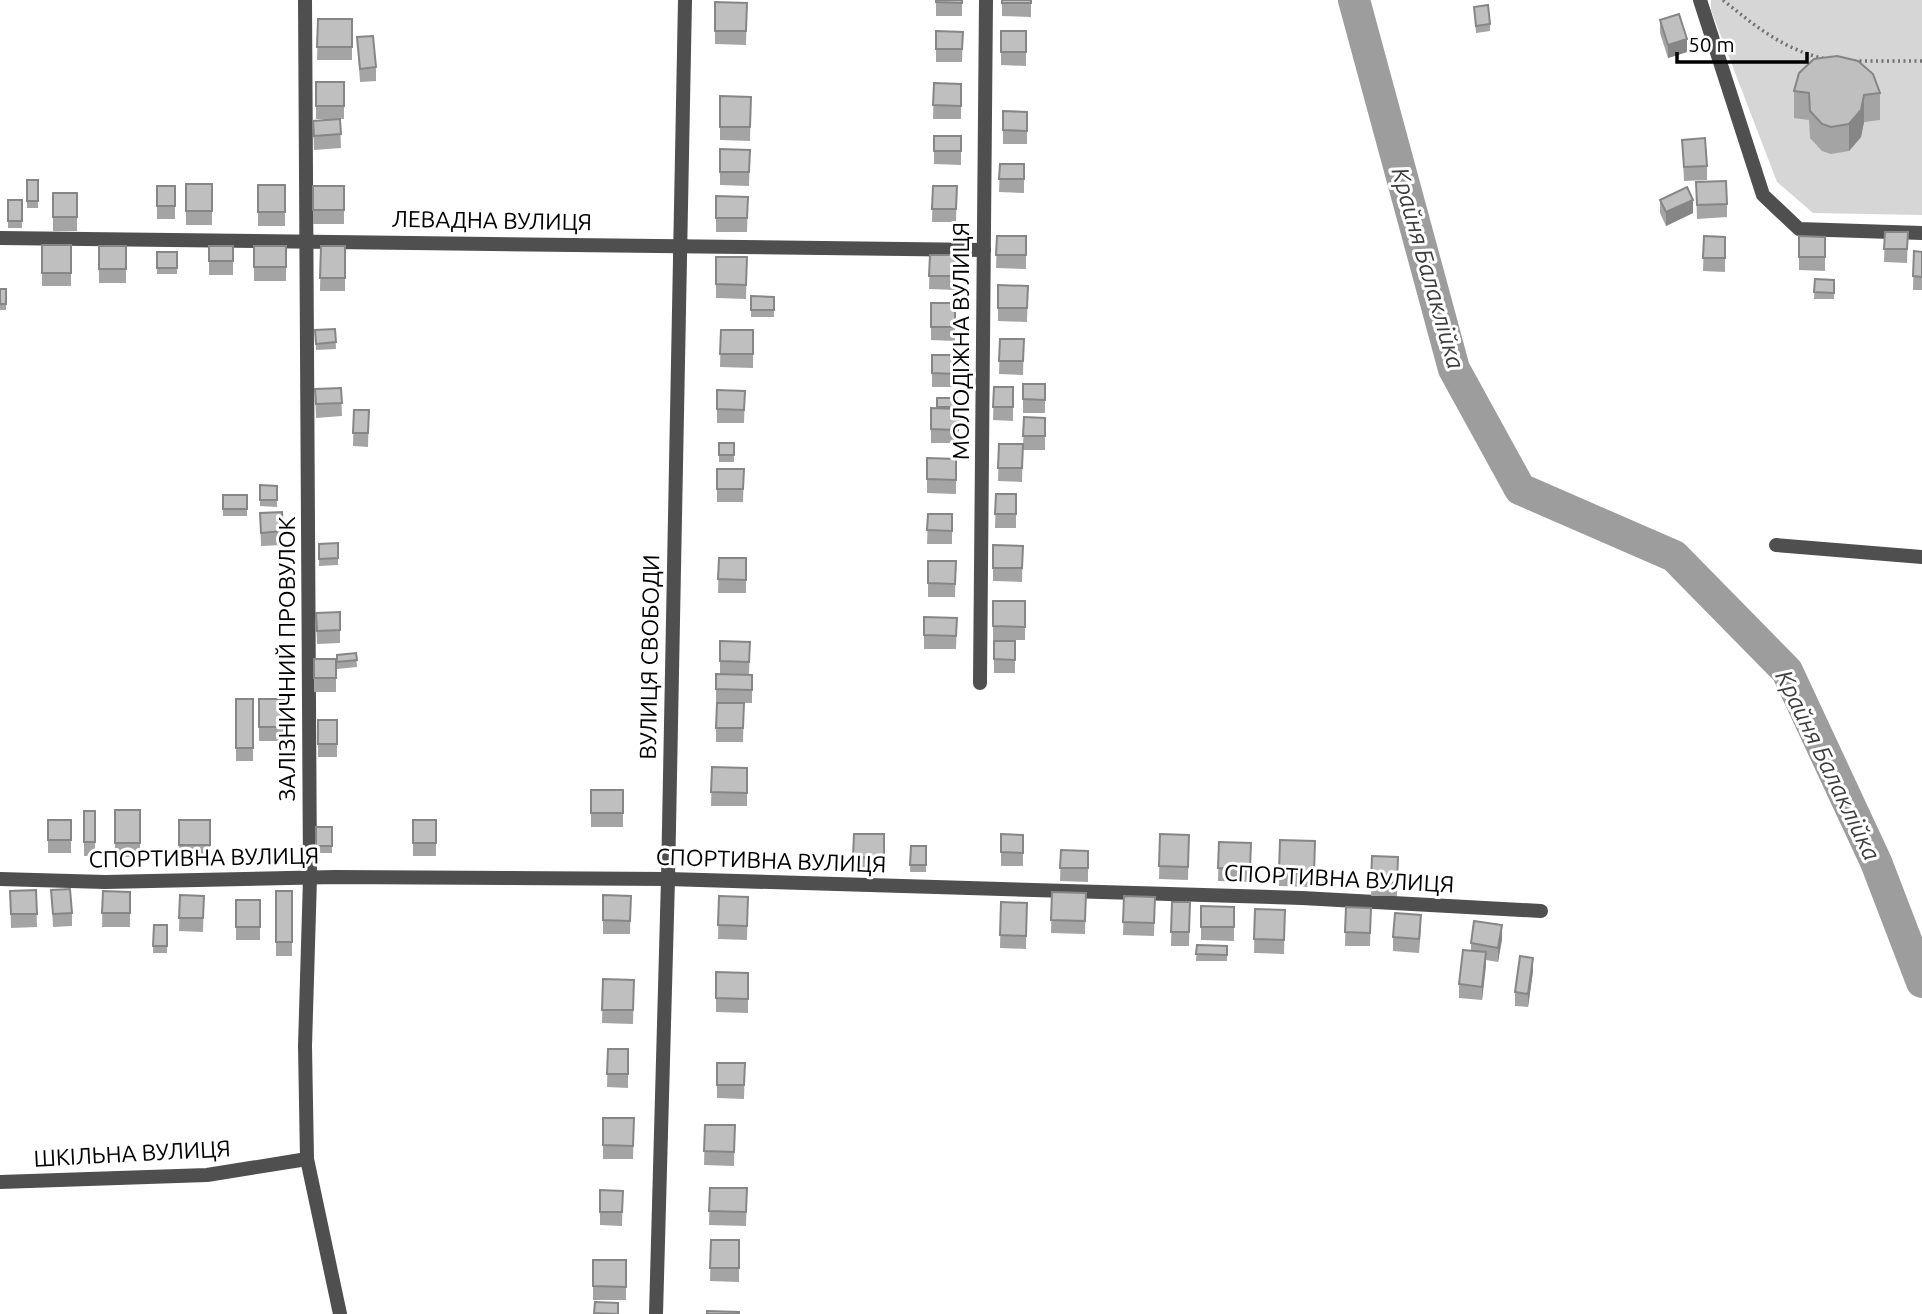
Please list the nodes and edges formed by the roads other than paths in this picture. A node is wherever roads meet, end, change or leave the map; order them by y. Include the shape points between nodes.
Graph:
1 (305, 0) edge
2 (685, 0) edge
3 (986, 0) edge
4 (1700, 0) edge
5 (1922, 233) edge
6 (0, 237) edge
7 (306, 241) junction
8 (680, 245) junction
9 (984, 250) junction
10 (1776, 545) dead end
11 (1922, 557) edge
12 (980, 683) dead end
13 (310, 878) junction
14 (0, 879) edge
15 (668, 879) junction
16 (1541, 911) dead end
17 (307, 1160) junction
18 (0, 1182) edge
19 (340, 1314) edge
20 (656, 1314) edge

1 - 7 street, ЗАЛІЗНИЧНИЙ ПРОВУЛОК
2 - 8 street, ВУЛИЦЯ СВОБОДИ
3 - 9 street, МОЛОДІЖНА ВУЛИЦЯ
4 - 5 street via 1763,195 1798,229
6 - 7 street, ЛЕВАДНА ВУЛИЦЯ
7 - 8 street, ЛЕВАДНА ВУЛИЦЯ
7 - 13 street, ЗАЛІЗНИЧНИЙ ПРОВУЛОК
8 - 9 street, ЛЕВАДНА ВУЛИЦЯ
8 - 15 street, ВУЛИЦЯ СВОБОДИ
9 - 12 street, МОЛОДІЖНА ВУЛИЦЯ
10 - 11 street
13 - 14 street, СПОРТИВНА ВУЛИЦЯ
13 - 15 street, СПОРТИВНА ВУЛИЦЯ
13 - 17 street, ЗАЛІЗНИЧНИЙ ПРОВУЛОК
15 - 16 street, СПОРТИВНА ВУЛИЦЯ via 1288,897
15 - 20 street, ВУЛИЦЯ СВОБОДИ
17 - 18 street, ШКІЛЬНА ВУЛИЦЯ via 207,1175
17 - 19 street, ЗАЛІЗНИЧНИЙ ПРОВУЛОК

